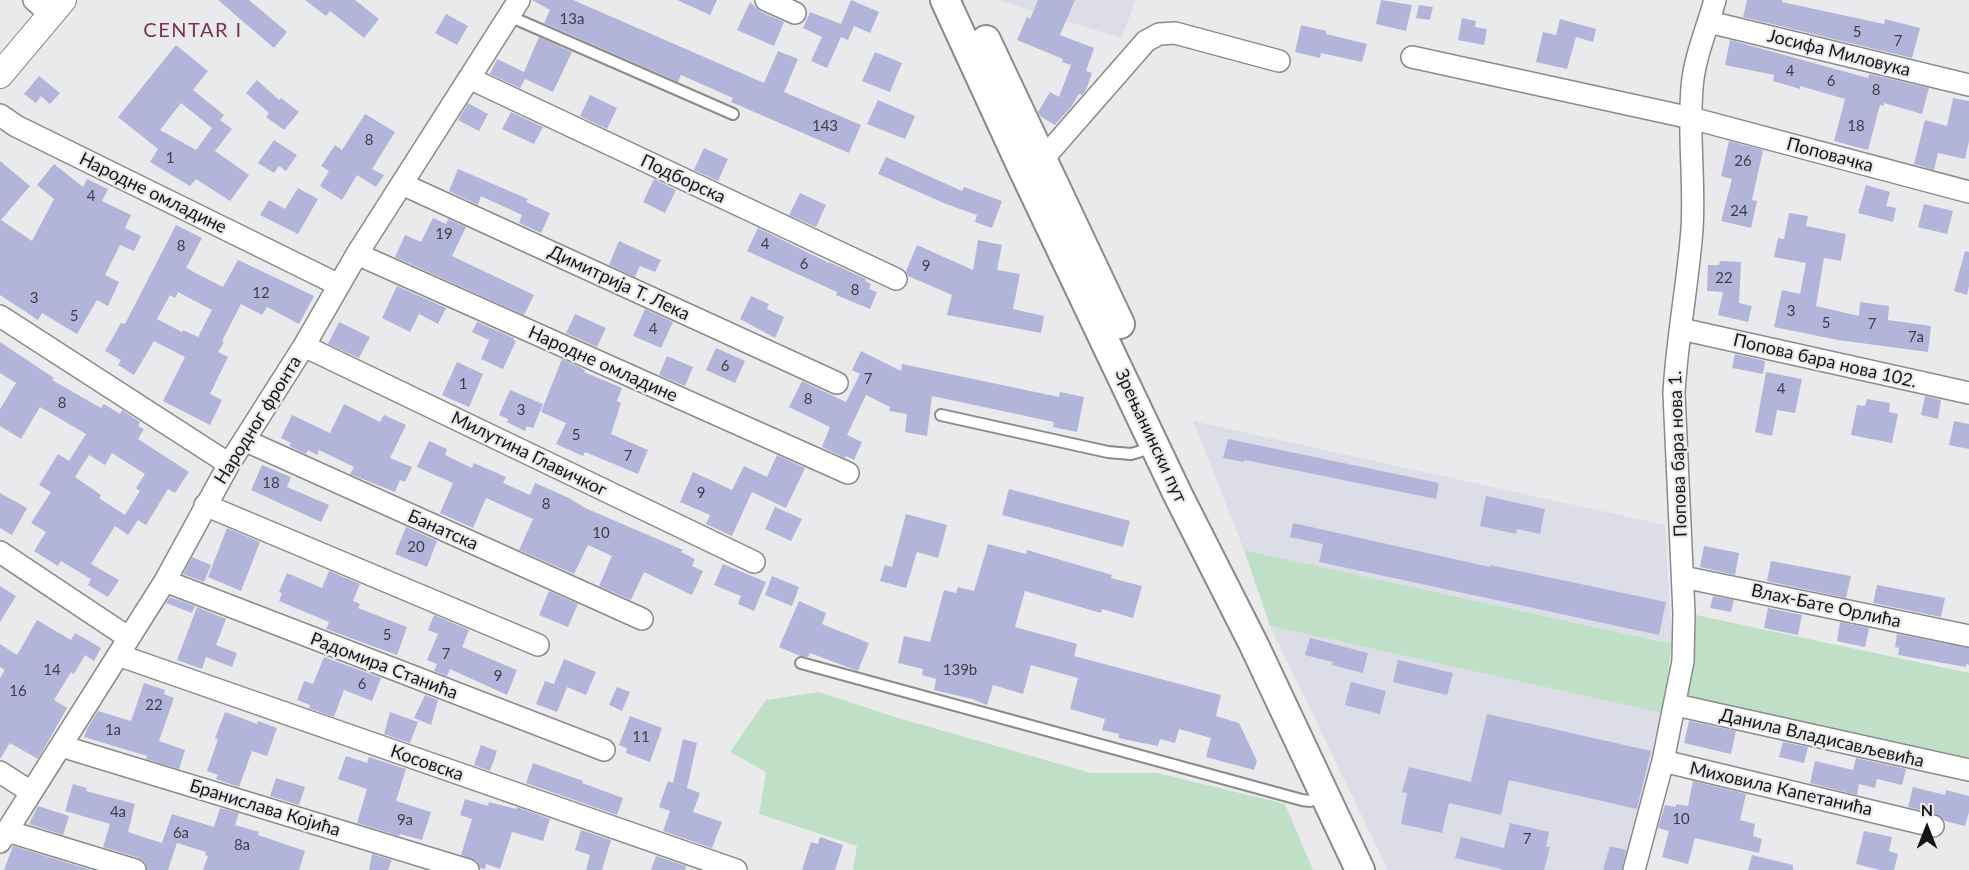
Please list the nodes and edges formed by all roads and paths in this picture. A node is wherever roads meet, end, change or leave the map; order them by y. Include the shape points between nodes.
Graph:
1 (766, 0) edge
2 (945, 0) edge
3 (967, 0) edge
4 (1715, 0) edge
5 (50, 5) edge
6 (514, 8) edge
7 (795, 13) dead end
8 (1708, 22) junction
9 (1412, 57) dead end
10 (1279, 61) dead end
11 (0, 75) edge
12 (469, 78) junction
13 (1969, 85) edge
14 (733, 114) dead end
15 (0, 115) edge
16 (1691, 118) junction
17 (1042, 160) junction
18 (402, 183) junction
19 (1969, 192) edge
20 (357, 254) junction
21 (896, 279) dead end
22 (339, 285) junction
23 (0, 316) edge
24 (1681, 328) junction
25 (304, 346) junction
26 (837, 383) dead end
27 (1969, 393) edge
28 (941, 415) dead end
29 (244, 440) junction
30 (1156, 447) junction
31 (229, 464) junction
32 (848, 473) dead end
33 (205, 506) junction
34 (0, 552) edge
35 (754, 562) dead end
36 (1683, 577) junction
37 (165, 581) junction
38 (642, 619) dead end
39 (1969, 636) edge
40 (538, 645) dead end
41 (124, 646) junction
42 (801, 663) dead end
43 (1676, 705) junction
44 (61, 746) junction
45 (604, 750) dead end
46 (1664, 761) junction
47 (1969, 770) edge
48 (0, 772) edge
49 (31, 792) junction
50 (1325, 796) junction
51 (1933, 826) dead end
52 (3, 837) edge
53 (135, 870) edge
54 (468, 870) edge
55 (736, 870) edge
56 (1360, 870) edge
57 (1381, 870) edge
58 (1634, 870) edge

1 - 7 street
2 - 30 main road, Зрењанински пут
3 - 17 main road, Зрењанински пут
4 - 8 street, Попова бара нова 1.
5 - 11 street
6 - 12 street, Народног фронта
6 - 14 lane
8 - 13 street, Јосифа Миловука
8 - 16 street, Попова бара нова 1. via 1694,72
9 - 16 street, Поповачка
10 - 17 street via 1175,33 1159,34 1146,41
12 - 18 street, Народног фронта
12 - 21 street, Подборска
15 - 22 street, Народне омладине
16 - 19 street, Поповачка
16 - 24 street, Попова бара нова 1. via 1692,220
17 - 57 main road, Зрењанински пут
18 - 20 street, Народног фронта
18 - 26 street, Димитрија Т. Лека
20 - 22 street, Народног фронта
20 - 32 street, Народне омладине
22 - 25 street, Народног фронта
23 - 31 street
24 - 27 street, Попова бара нова 102.
24 - 36 street, Попова бара нова 1. via 1674,393
25 - 29 street, Народног фронта
25 - 35 street, Милутина Главичког
28 - 30 lane via 1108,452 1131,454
29 - 31 street, Народног фронта
29 - 38 street, Банатска
30 - 50 main road, Зрењанински пут
31 - 33 street, Народног фронта
33 - 37 street, Народног фронта
33 - 40 street
34 - 41 street, Косовска
36 - 39 street, Влах-Бате Орлића
36 - 43 street, Попова бара нова 1. via 1684,654
37 - 41 street, Народног фронта
37 - 45 street, Радомира Станића
41 - 44 street, Народног фронта
41 - 55 street, Косовска
42 - 50 lane via 1302,800
43 - 46 street, Попова бара нова 1.
43 - 47 street, Данила Владисављевића
44 - 49 street, Народног фронта
44 - 54 street, Бранислава Којића
46 - 51 street, Миховила Капетанића
46 - 58 street, Попова бара нова 1.
48 - 49 street
49 - 52 street, Народног фронта
50 - 56 main road, Зрењанински пут
52 - 53 street

